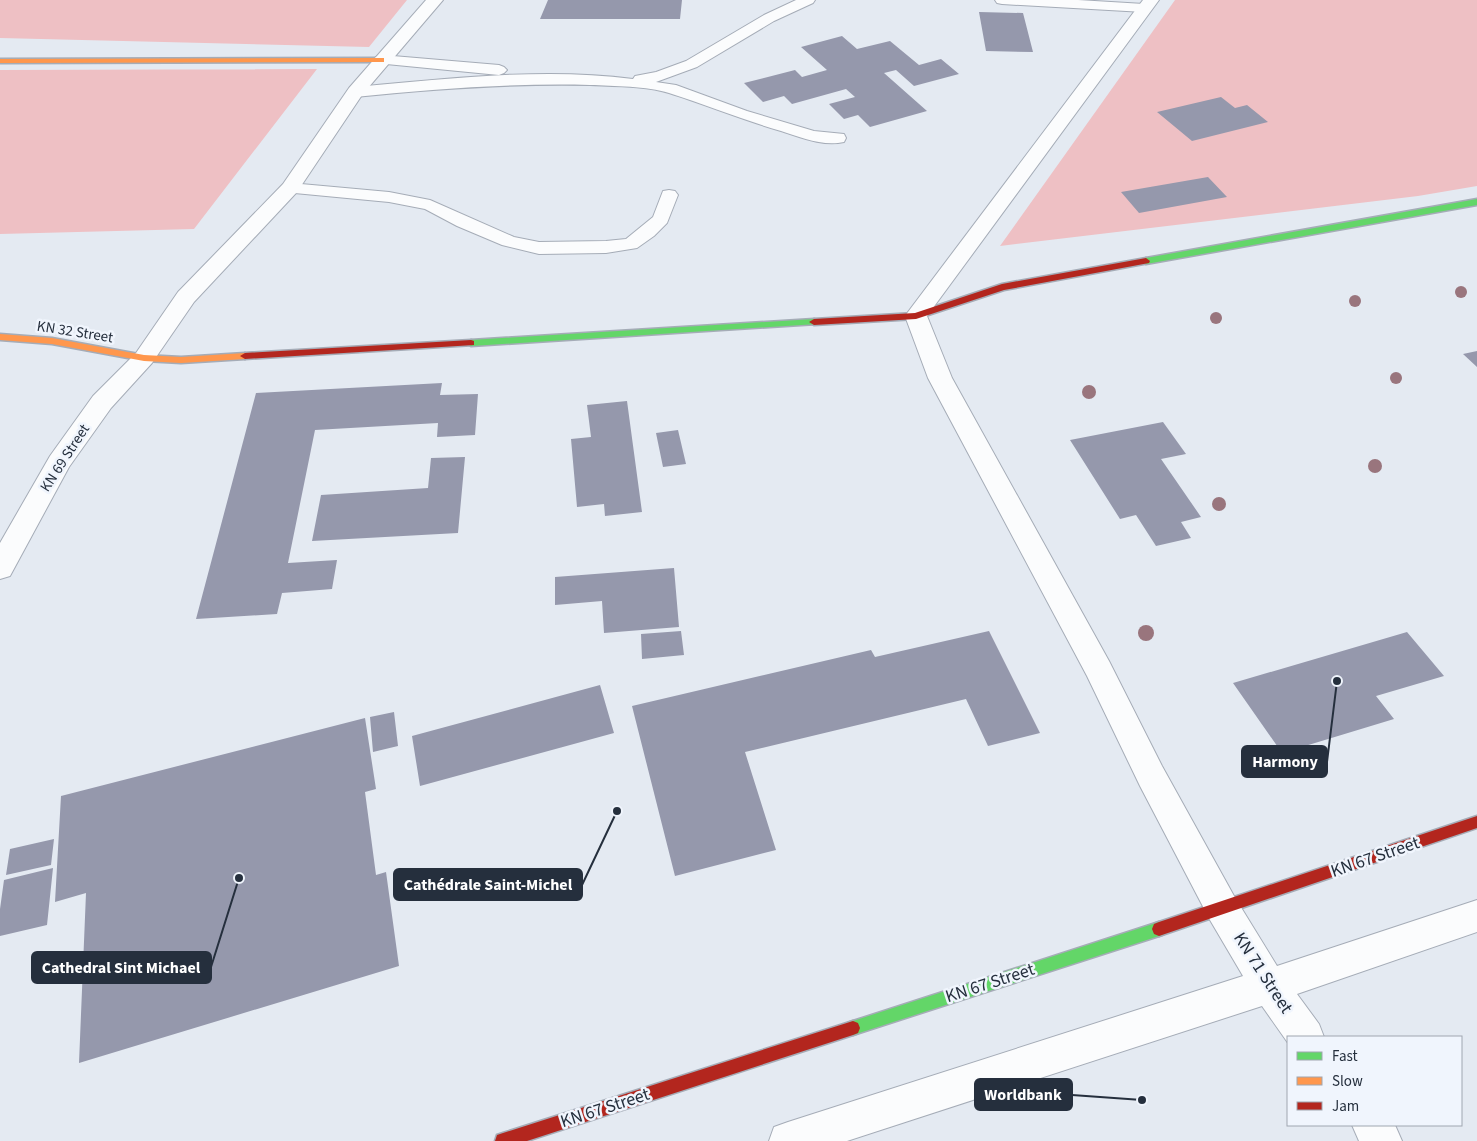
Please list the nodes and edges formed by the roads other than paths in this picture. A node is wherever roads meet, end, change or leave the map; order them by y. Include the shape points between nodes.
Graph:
1 (435, 0) edge
2 (808, 0) edge
3 (1002, 0) edge
4 (1148, 4) edge
5 (381, 60) junction
6 (0, 61) edge
7 (615, 81) junction
8 (354, 92) junction
9 (838, 138) dead end
10 (290, 188) junction
11 (669, 195) dead end
12 (1477, 202) edge
13 (916, 316) junction
14 (0, 338) edge
15 (144, 358) junction
16 (0, 568) edge
17 (1477, 822) edge
18 (1222, 908) junction
19 (1477, 916) edge
20 (1268, 986) junction
21 (1305, 1036) edge
22 (1372, 1126) edge
23 (503, 1141) edge
24 (788, 1141) edge
25 (1383, 1141) edge

1 - 5 street, KN 69 Street
2 - 7 lane via 770,17 680,69 650,79
3 - 4 lane
4 - 13 street
5 - 6 street
5 - 7 lane
5 - 8 street, KN 69 Street
7 - 8 lane via 546,79
7 - 9 lane via 670,88 812,136
8 - 10 street, KN 69 Street
10 - 11 lane via 430,204 508,241 539,248 631,244 661,220
10 - 15 street, KN 69 Street via 186,297
12 - 13 street, KN 32 Street via 1002,287
13 - 15 street, KN 32 Street via 180,360
13 - 18 street, KN 71 Street via 940,378 1099,670
14 - 15 street, KN 32 Street via 52,341
15 - 16 street, KN 69 Street via 102,402 59,462
17 - 18 street, KN 67 Street
18 - 20 street, KN 71 Street
18 - 23 street, KN 67 Street
19 - 20 street
20 - 21 street, KN 71 Street
20 - 24 street
22 - 25 street

